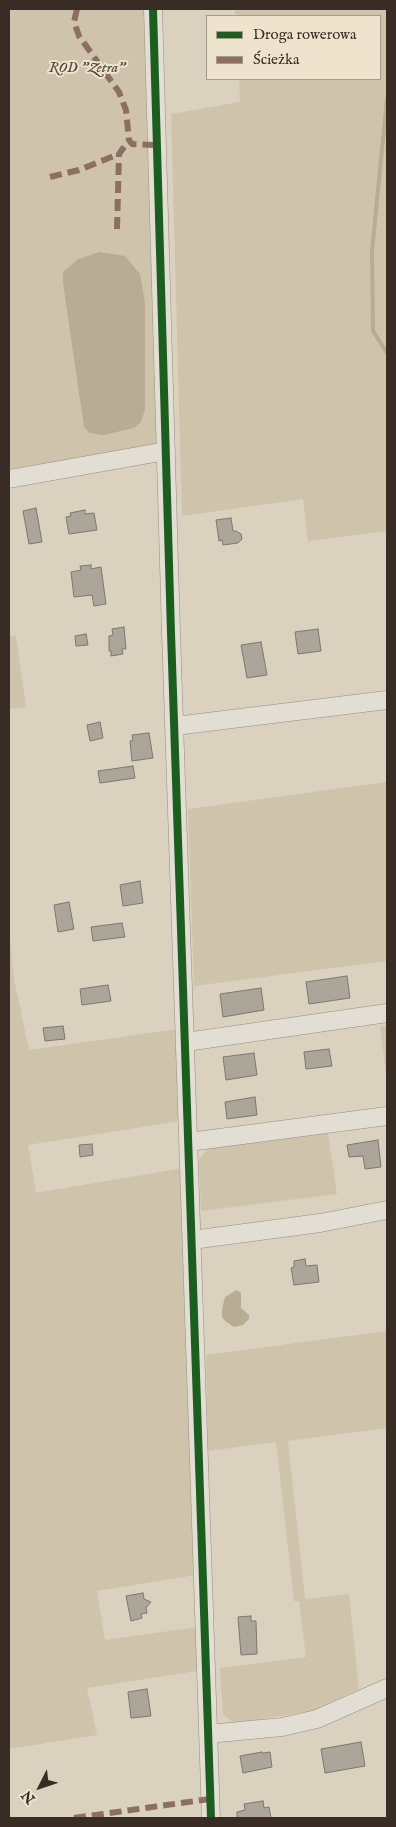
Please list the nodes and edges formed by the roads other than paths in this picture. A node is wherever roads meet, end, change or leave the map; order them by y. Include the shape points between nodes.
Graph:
1 (153, 9) edge
2 (166, 451) junction
3 (9, 479) edge
4 (387, 700) edge
5 (175, 726) junction
6 (387, 1013) edge
7 (186, 1042) junction
8 (387, 1116) edge
9 (189, 1142) junction
10 (387, 1210) edge
11 (192, 1240) junction
12 (387, 1688) edge
13 (208, 1734) junction
14 (211, 1818) edge

1 - 2 street
2 - 3 street
2 - 5 street
4 - 5 street
5 - 7 street
6 - 7 street
7 - 9 street
8 - 9 street
9 - 11 street
10 - 11 street
11 - 13 street
12 - 13 street via 317,1719 282,1727
13 - 14 street

